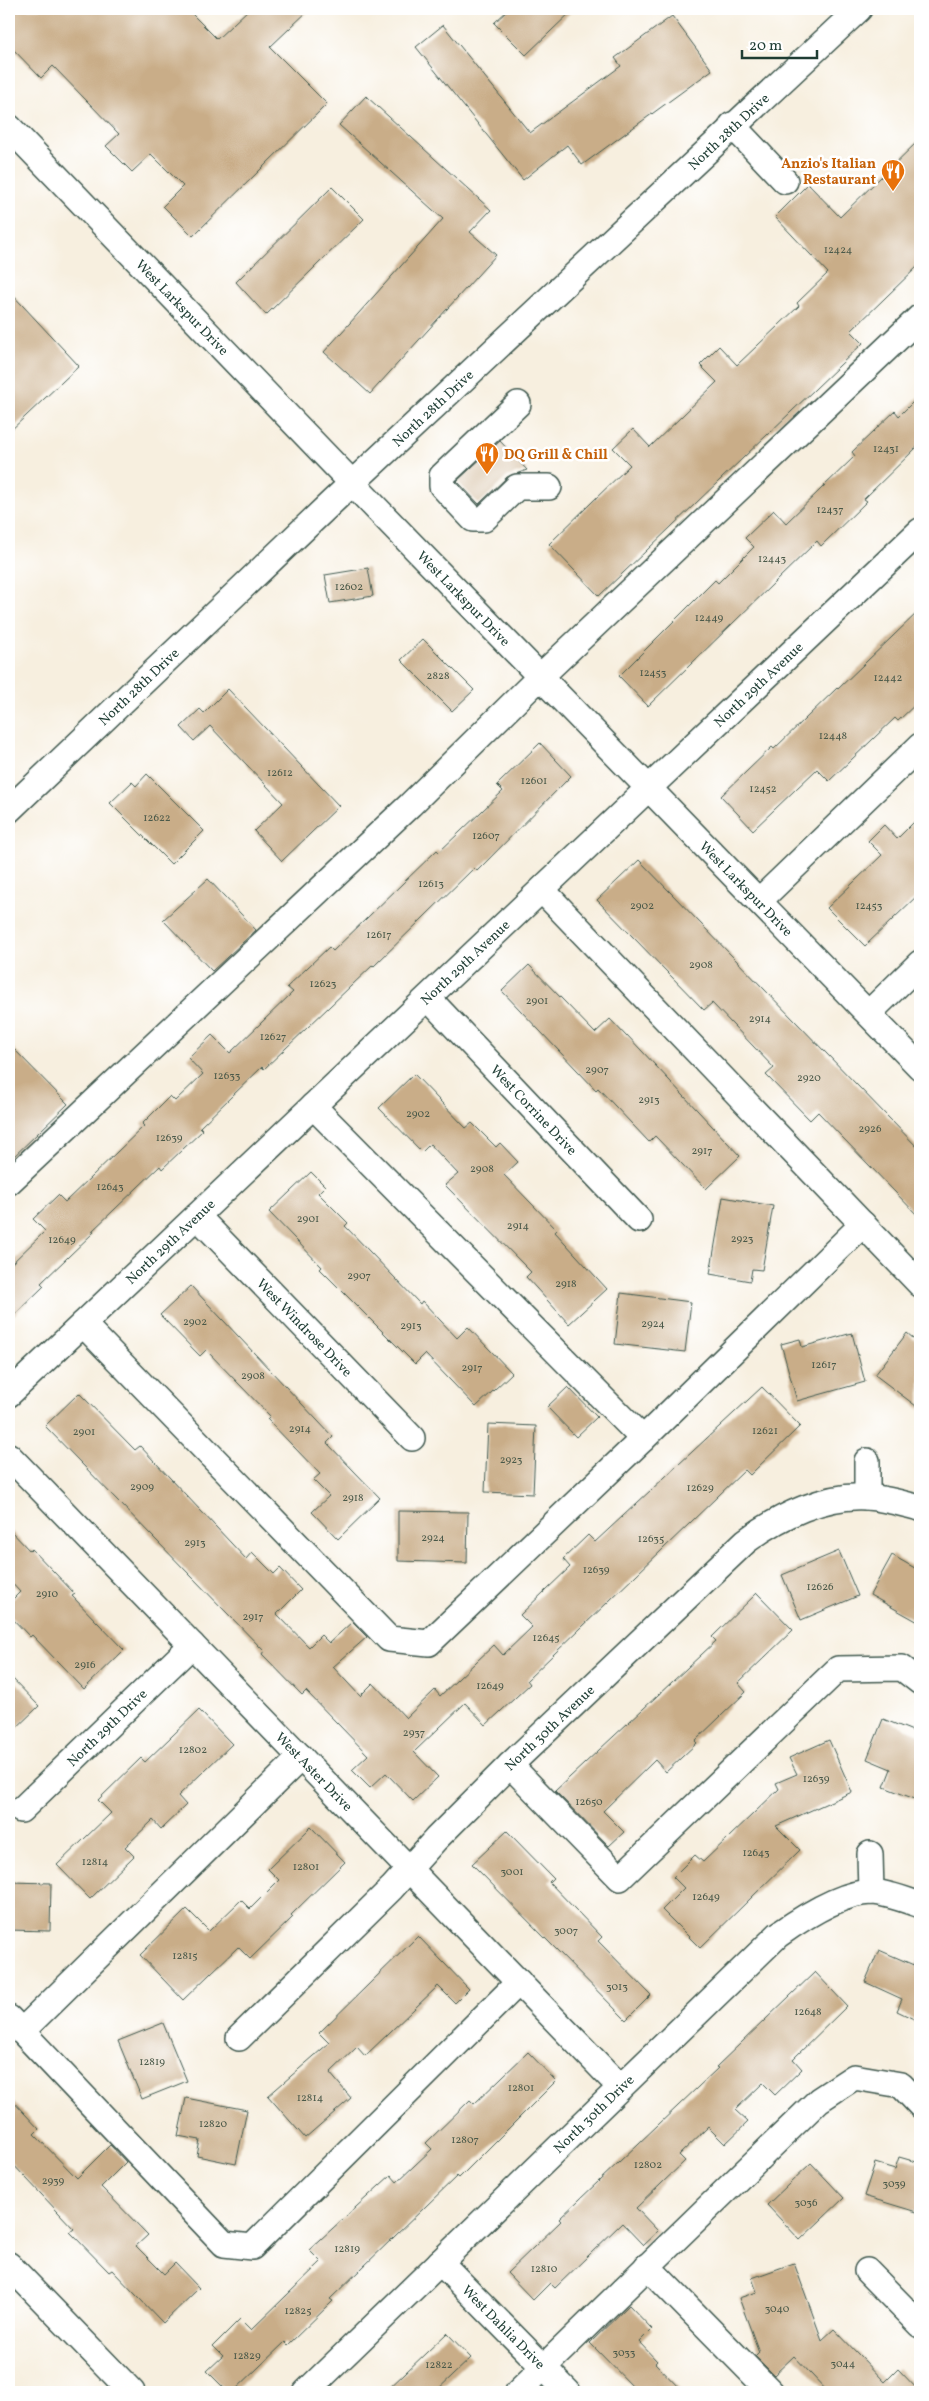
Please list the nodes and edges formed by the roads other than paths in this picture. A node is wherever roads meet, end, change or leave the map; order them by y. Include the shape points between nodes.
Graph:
1 (859, 9) edge
2 (732, 125) junction
3 (9, 127) edge
4 (785, 181) dead end
5 (920, 317) edge
6 (518, 404) dead end
7 (352, 484) junction
8 (549, 486) dead end
9 (920, 530) edge
10 (541, 676) junction
11 (920, 746) edge
12 (650, 788) junction
13 (9, 810) edge
14 (542, 890) junction
15 (759, 901) junction
16 (920, 963) edge
17 (428, 998) junction
18 (869, 1013) junction
19 (920, 1067) edge
20 (313, 1106) junction
21 (9, 1182) edge
22 (197, 1216) junction
23 (639, 1220) dead end
24 (863, 1224) junction
25 (920, 1284) edge
26 (83, 1324) junction
27 (9, 1394) edge
28 (412, 1438) dead end
29 (643, 1439) junction
30 (9, 1456) edge
31 (868, 1461) dead end
32 (867, 1497) junction
33 (920, 1508) edge
34 (192, 1645) junction
35 (920, 1682) edge
36 (301, 1757) junction
37 (510, 1766) junction
38 (21, 1810) dead end
39 (870, 1854) dead end
40 (409, 1869) junction
41 (871, 1892) junction
42 (920, 1905) edge
43 (519, 1982) junction
44 (15, 2025) edge
45 (238, 2038) dead end
46 (620, 2087) junction
47 (920, 2105) edge
48 (440, 2262) junction
49 (9, 2265) edge
50 (648, 2266) junction
51 (867, 2270) dead end
52 (920, 2325) edge
53 (544, 2367) junction
54 (132, 2392) edge
55 (306, 2392) edge
56 (518, 2392) edge
57 (568, 2392) edge
58 (771, 2392) edge

1 - 2 street, North 28th Drive
2 - 4 street
2 - 7 street, North 28th Drive
3 - 7 street, West Larkspur Drive
5 - 10 street
6 - 8 street via 442,476 442,486 473,519 484,520 517,487
7 - 10 street, West Larkspur Drive
7 - 13 street, North 28th Drive
9 - 12 street, North 29th Avenue
10 - 12 street, West Larkspur Drive
10 - 21 street via 410,805
11 - 15 street
12 - 14 street, North 29th Avenue
12 - 15 street, West Larkspur Drive
14 - 17 street, North 29th Avenue
14 - 24 street
15 - 18 street, West Larkspur Drive
16 - 18 street
17 - 20 street, North 29th Avenue
17 - 23 street, West Corrine Drive
18 - 19 street, West Larkspur Drive
20 - 22 street, North 29th Avenue
20 - 29 street
22 - 26 street, North 29th Avenue
22 - 28 street, West Windrose Drive
24 - 25 street
24 - 29 street
26 - 27 street, North 29th Avenue
26 - 29 street via 389,1639 429,1642
30 - 34 street, West Aster Drive
31 - 32 street
32 - 33 street
32 - 37 street, North 30th Avenue via 816,1504 765,1527 746,1540
34 - 36 street, West Aster Drive
34 - 38 street, North 29th Drive
35 - 37 street via 902,1668 838,1669 620,1878
36 - 40 street, West Aster Drive
36 - 44 street
37 - 40 street, North 30th Avenue
39 - 41 street
40 - 43 street, West Aster Drive
40 - 45 street, North 30th Avenue
41 - 42 street
41 - 46 street, North 30th Drive via 836,1900 804,1916 778,1935
43 - 44 street via 252,2247 224,2244
43 - 46 street, West Aster Drive
46 - 48 street, North 30th Drive
47 - 50 street via 901,2085 854,2077 819,2100
48 - 53 street, West Dahlia Drive
48 - 55 street, North 30th Drive
49 - 54 street
50 - 53 street
50 - 58 street
51 - 52 street
53 - 56 street
53 - 57 street, West Dahlia Drive

